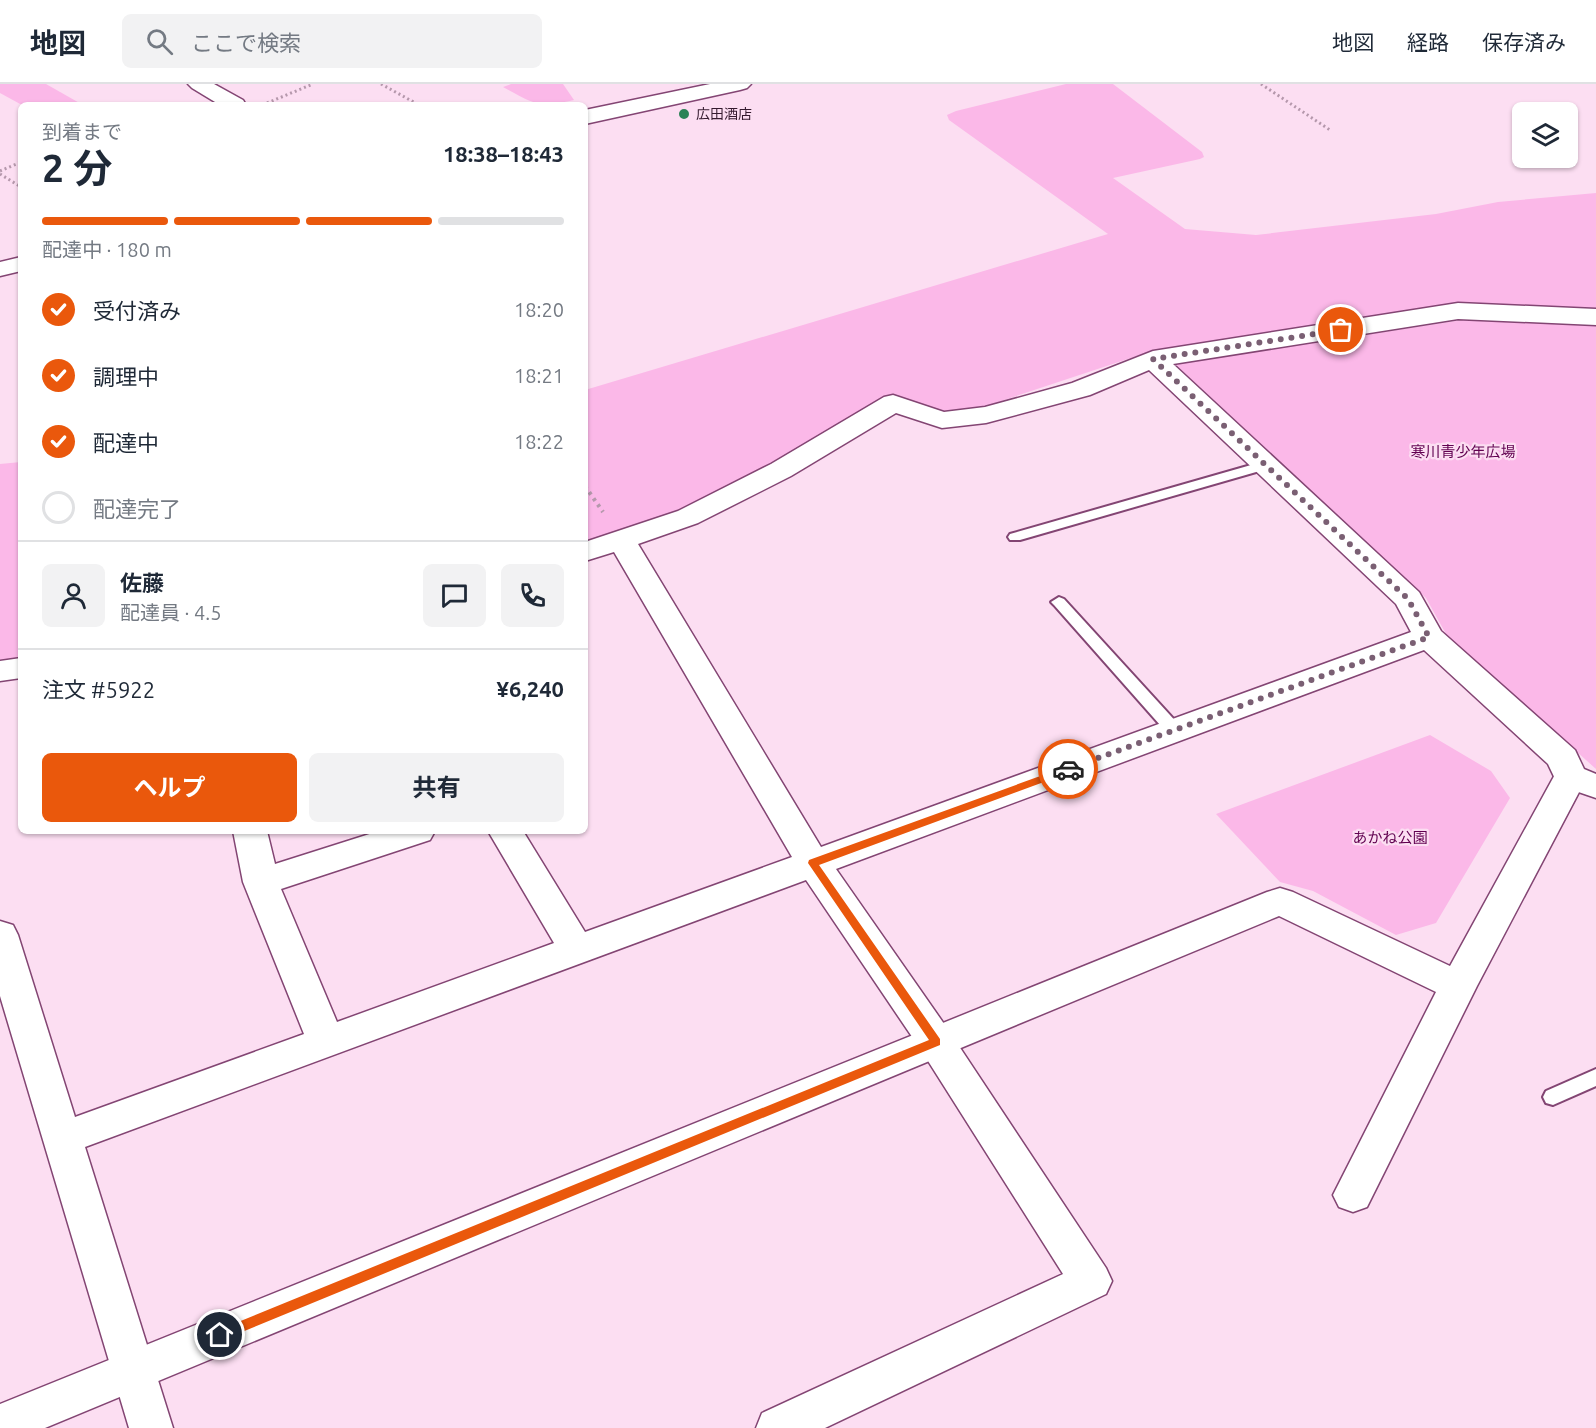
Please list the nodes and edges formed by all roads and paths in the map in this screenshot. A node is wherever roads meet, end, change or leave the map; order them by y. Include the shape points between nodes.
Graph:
1 (199, 84) edge
2 (313, 84) edge
3 (381, 84) edge
4 (740, 84) edge
5 (1261, 84) edge
6 (230, 102) edge
7 (268, 102) edge
8 (414, 102) edge
9 (588, 116) edge
10 (1330, 130) dead end
11 (18, 164) edge
12 (0, 173) edge
13 (5, 177) junction
14 (0, 180) edge
15 (18, 185) edge
16 (18, 265) edge
17 (0, 269) edge
18 (1596, 317) edge
19 (1153, 359) junction
20 (1265, 465) junction
21 (1015, 537) dead end
22 (621, 540) junction
23 (588, 551) edge
24 (1059, 602) dead end
25 (1429, 637) junction
26 (18, 668) edge
27 (0, 671) edge
28 (1174, 730) junction
29 (1583, 782) edge
30 (251, 834) edge
31 (409, 834) edge
32 (507, 834) edge
33 (813, 863) junction
34 (261, 882) junction
35 (0, 935) edge
36 (577, 950) junction
37 (1458, 986) junction
38 (326, 1042) junction
39 (936, 1042) junction
40 (1596, 1077) edge
41 (1553, 1097) dead end
42 (62, 1139) junction
43 (1353, 1195) dead end
44 (133, 1370) junction
45 (0, 1425) edge
46 (151, 1428) edge
47 (778, 1428) edge

1 - 6 street
2 - 7 path
3 - 8 path
4 - 9 street
5 - 10 path
11 - 12 path
12 - 13 path
13 - 14 path
13 - 15 path
16 - 17 street
18 - 19 street via 1458,311
19 - 20 street
19 - 22 street via 1081,389 986,415 942,420 893,403 771,476 688,517
20 - 21 lane
20 - 25 street via 1408,599
22 - 23 street
22 - 33 street
24 - 28 lane
25 - 28 street
25 - 29 street via 1563,758
26 - 27 street
28 - 33 street
29 - 37 street
30 - 34 street
31 - 34 street
32 - 36 street
33 - 36 street
33 - 39 street
34 - 38 street
35 - 42 street
36 - 38 street
37 - 39 street via 1280,901
37 - 43 street
38 - 42 street
39 - 44 street
39 - 47 street via 1091,1281
40 - 41 lane
42 - 44 street
44 - 45 street
44 - 46 street

